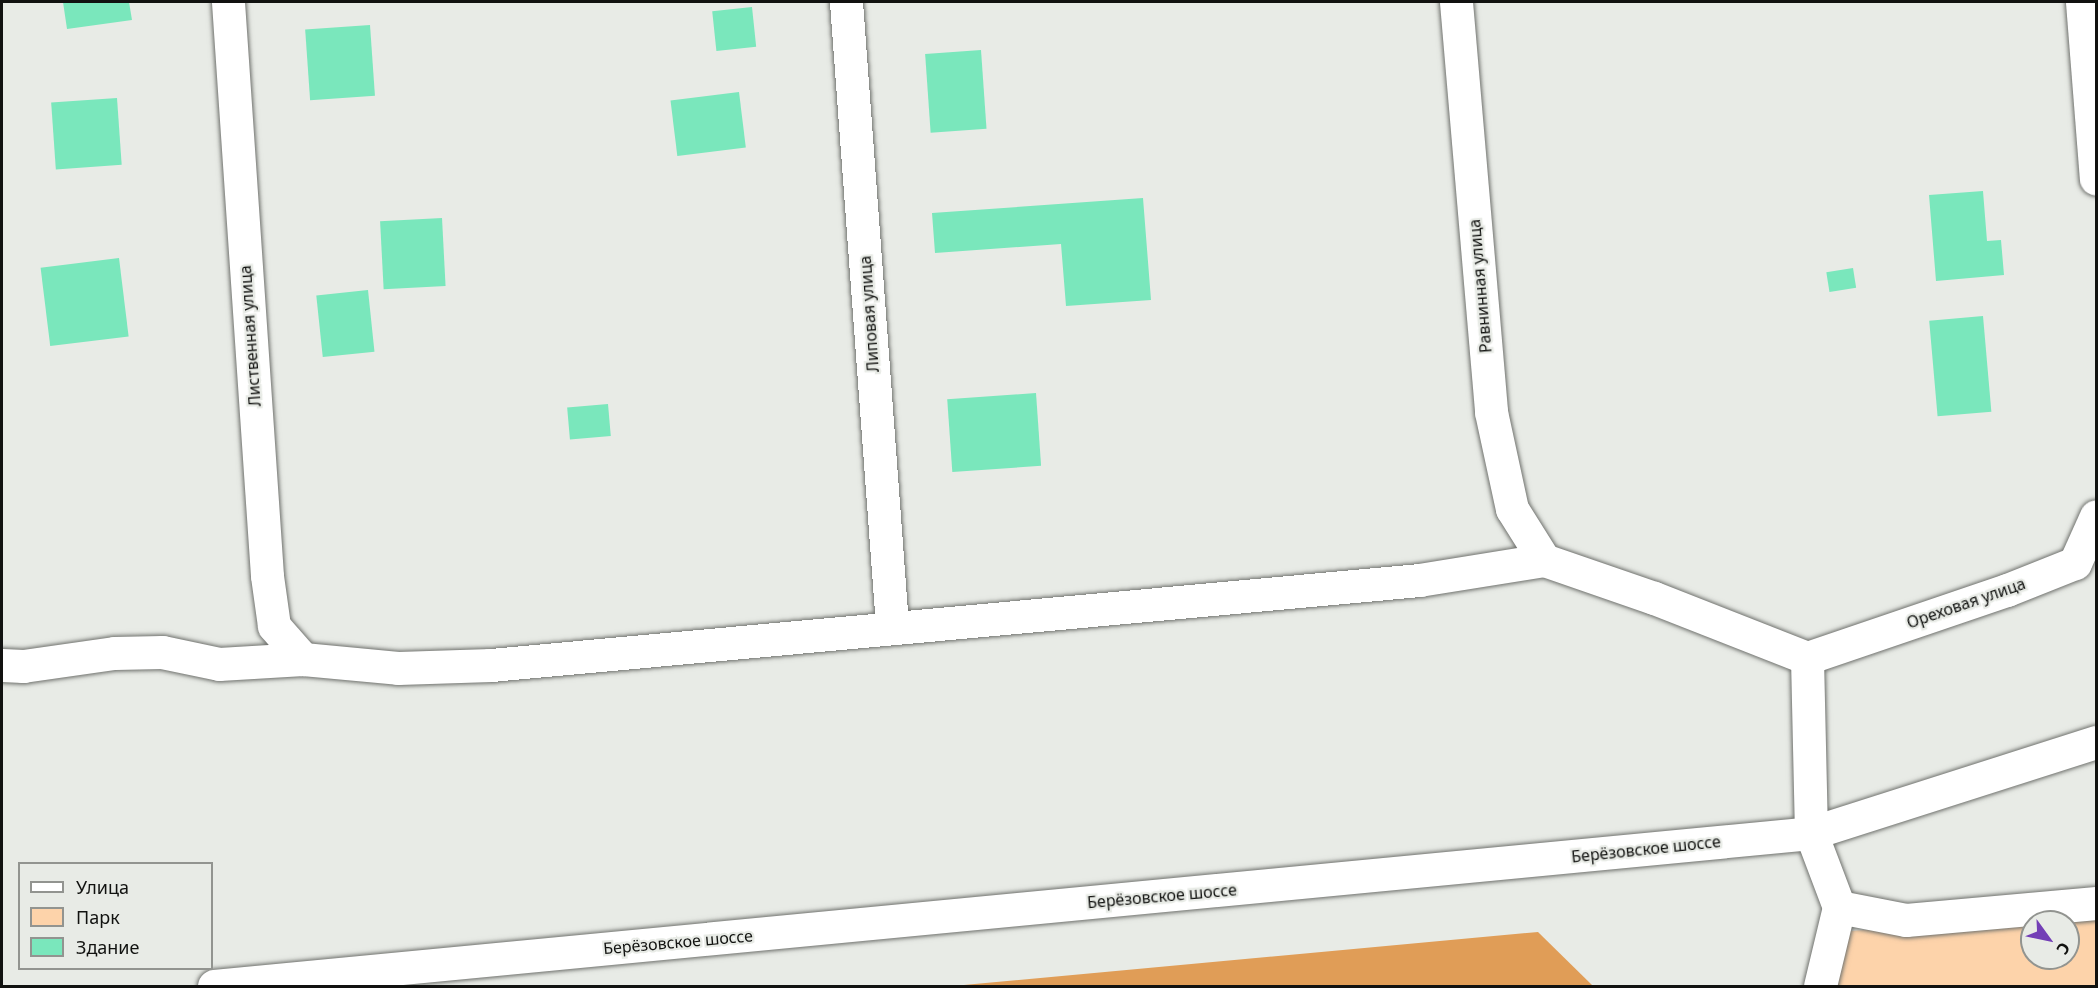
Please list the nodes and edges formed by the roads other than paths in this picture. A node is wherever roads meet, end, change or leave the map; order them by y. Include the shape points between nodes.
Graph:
1 (228, 2) edge
2 (846, 2) edge
3 (1456, 2) edge
4 (2082, 2) edge
5 (2097, 178) edge
6 (2097, 516) edge
7 (2086, 559) edge
8 (1544, 560) junction
9 (892, 626) junction
10 (1807, 658) junction
11 (303, 659) junction
12 (2, 665) edge
13 (2097, 742) edge
14 (1811, 833) junction
15 (2097, 903) edge
16 (1839, 907) junction
17 (214, 987) edge
18 (1820, 987) edge

1 - 11 street, Лиственная улица via 267,576 274,626
2 - 9 street, Липовая улица
3 - 8 street, Равнинная улица via 1491,412 1512,509
4 - 5 street
6 - 7 street, Ореховая улица
7 - 10 street, Ореховая улица
8 - 9 street via 1419,579
8 - 10 street
9 - 11 street via 718,646 491,665 398,668
10 - 14 street
11 - 12 street via 219,664 162,652
13 - 14 street, Берёзовское шоссе
14 - 16 street
14 - 17 street, Берёзовское шоссе
15 - 16 street via 1906,920
16 - 18 street

